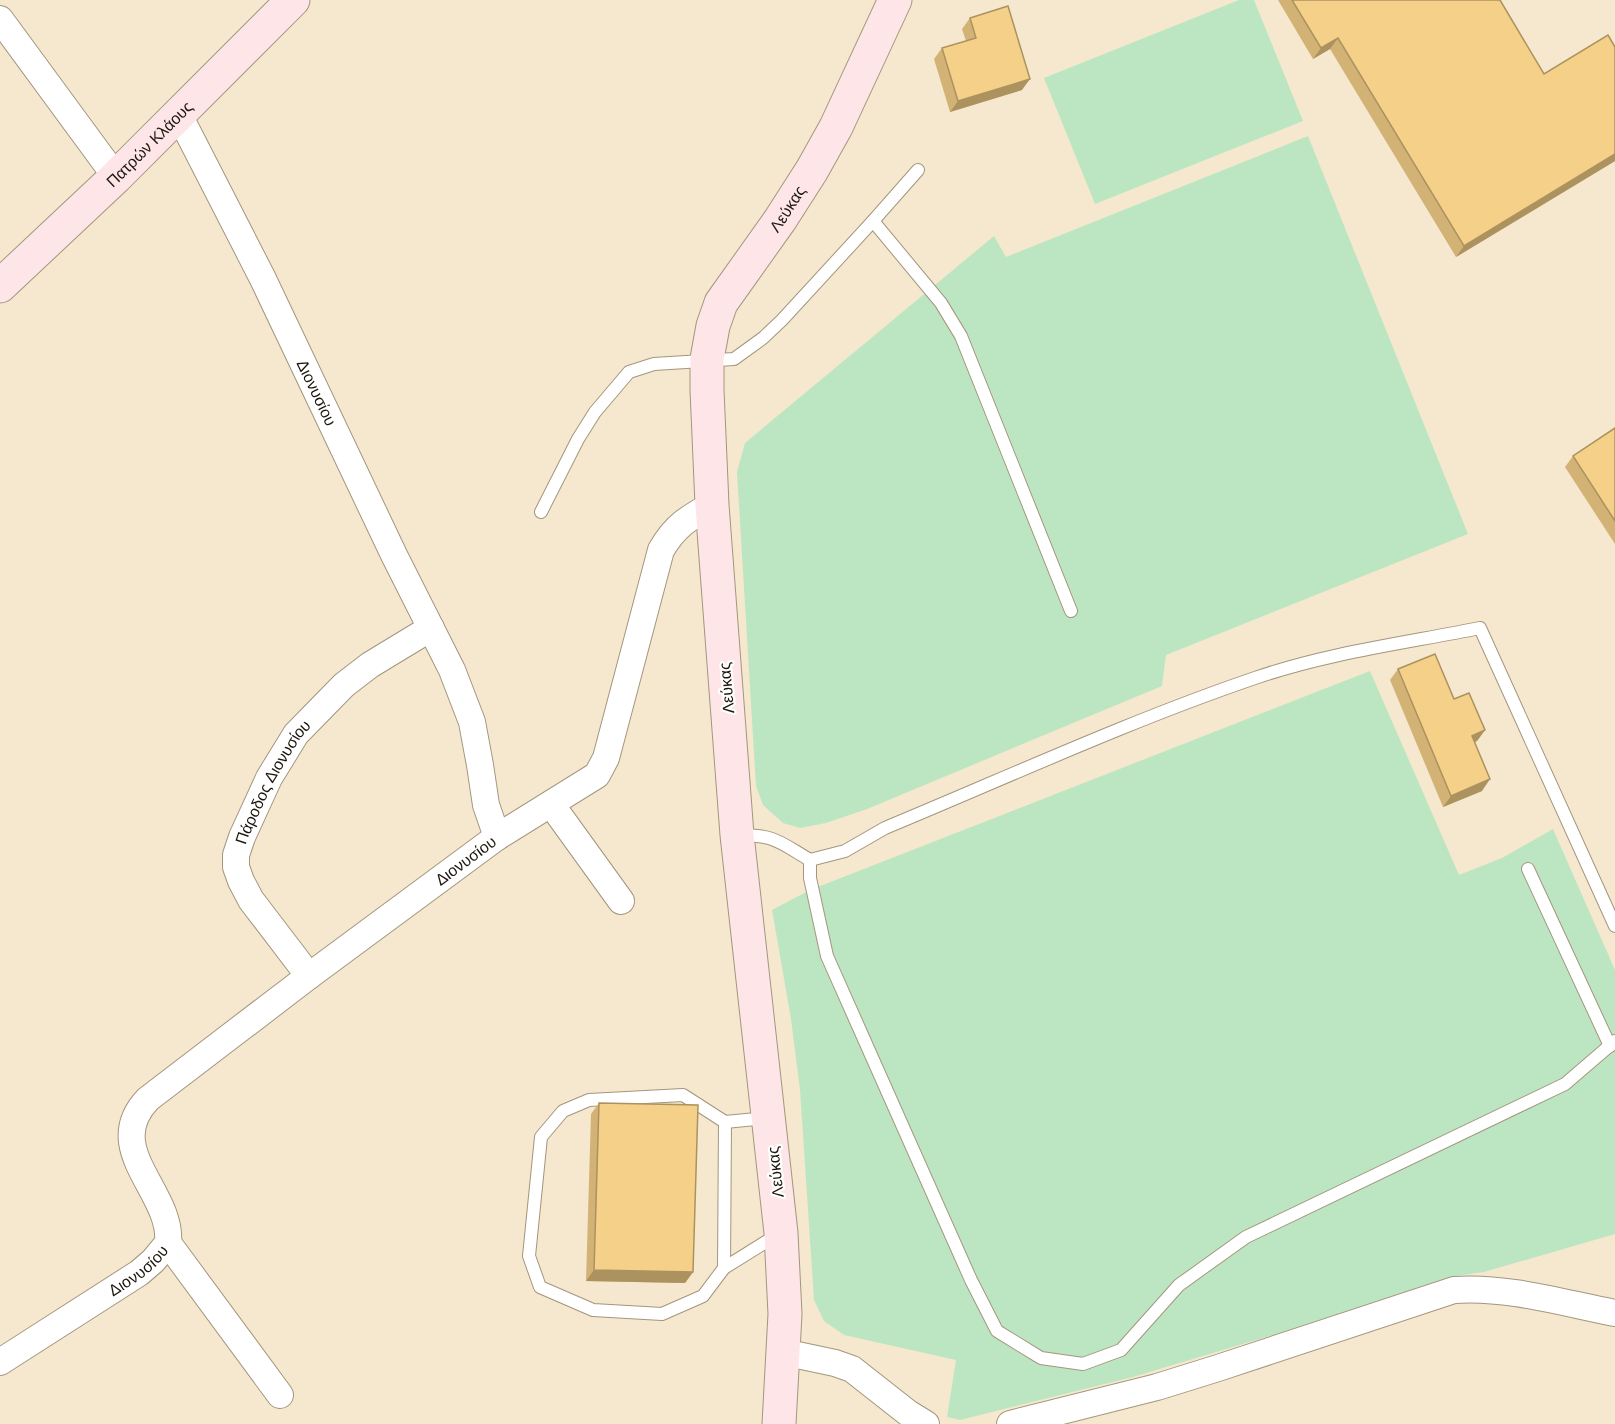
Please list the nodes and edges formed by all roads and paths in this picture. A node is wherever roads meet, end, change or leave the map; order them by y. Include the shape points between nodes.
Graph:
1 (293, 0) edge
2 (895, 0) edge
3 (0, 19) edge
4 (179, 115) junction
5 (918, 170) dead end
6 (116, 177) junction
7 (873, 221) junction
8 (0, 286) edge
9 (708, 360) junction
10 (712, 505) junction
11 (541, 512) dead end
12 (1071, 611) dead end
13 (431, 628) junction
14 (551, 804) junction
15 (737, 835) junction
16 (497, 837) junction
17 (810, 860) junction
18 (1528, 869) dead end
19 (621, 902) dead end
20 (1615, 926) edge
21 (309, 976) junction
22 (1612, 1043) edge
23 (770, 1118) junction
24 (725, 1122) junction
25 (781, 1233) junction
26 (168, 1243) junction
27 (724, 1268) junction
28 (1615, 1314) edge
29 (783, 1352) junction
30 (0, 1362) edge
31 (279, 1395) dead end
32 (779, 1424) edge
33 (926, 1424) edge
34 (1010, 1424) edge

1 - 4 street, Πατρών Κλάους
2 - 9 street, Λεύκας via 812,170 721,303 712,326
3 - 6 street
4 - 6 street, Πατρών Κλάους
4 - 13 street, Διονυσίου via 263,279
5 - 7 lane
6 - 8 street, Πατρών Κλάους
7 - 9 lane via 763,338 734,359
7 - 12 lane via 941,303 961,336
9 - 10 street, Λεύκας
9 - 11 lane via 654,364 629,372 578,439
10 - 14 street via 678,526 661,550 606,758 597,775
10 - 15 street, Λεύκας
13 - 16 street, Διονυσίου via 471,722 486,805
13 - 21 street, Πάροδος Διονυσίου via 344,685 296,734 269,778 242,837 236,855 241,881
14 - 16 street
14 - 19 street
15 - 17 lane via 764,835
15 - 23 street, Λεύκας
16 - 21 street, Διονυσίου
17 - 20 lane via 845,851 896,824 1149,718 1256,678 1319,660 1480,628
17 - 22 lane via 810,878 827,956 971,1280 997,1331 1041,1358 1083,1364 1121,1350 1179,1285 1246,1238 1565,1084
18 - 22 lane
21 - 26 street, Διονυσίου via 148,1099 134,1116 135,1153 163,1213
23 - 24 lane
23 - 25 street, Λεύκας
24 - 27 lane
24 - 27 lane via 683,1095 589,1100 564,1111 541,1137 528,1256 540,1287 593,1310 662,1314 703,1296
25 - 27 lane
25 - 29 street, Λεύκας
26 - 30 street, Διονυσίου via 139,1273
26 - 31 street
28 - 34 street via 1505,1292 1454,1290 1208,1372
29 - 32 street, Λεύκας
29 - 33 street via 852,1369

